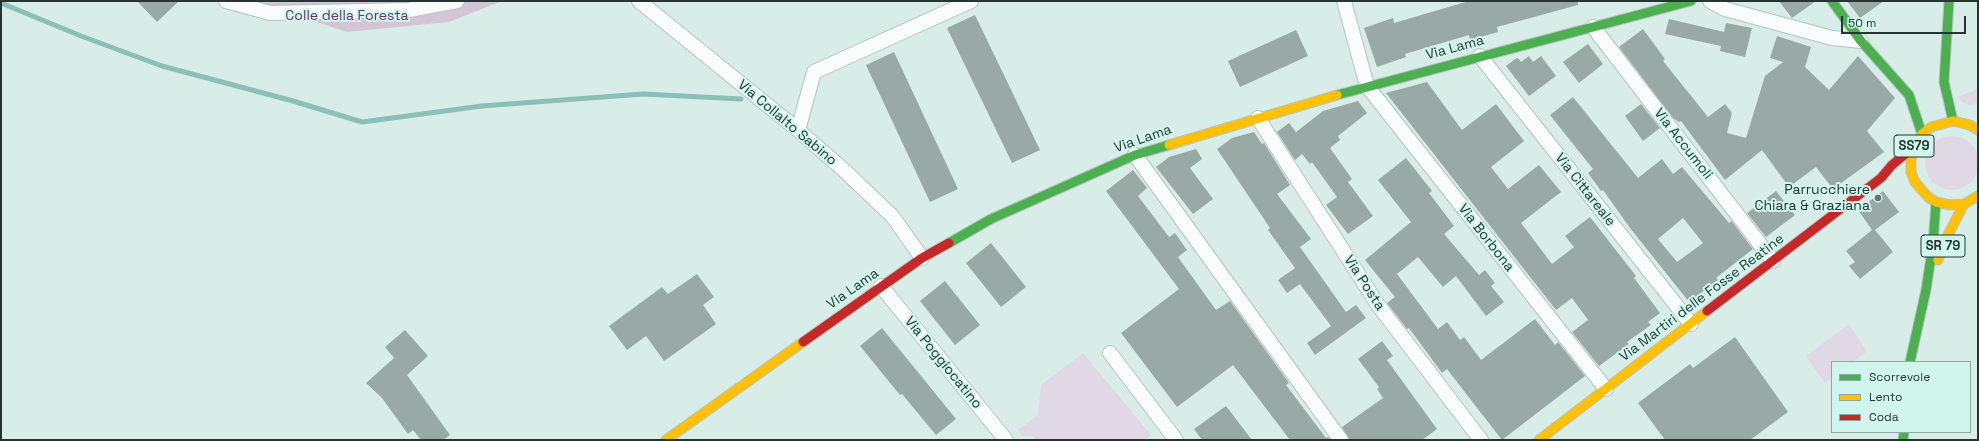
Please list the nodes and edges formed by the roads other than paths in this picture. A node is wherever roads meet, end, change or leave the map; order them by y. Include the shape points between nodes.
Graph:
1 (226, 1) edge
2 (457, 1) edge
3 (639, 1) edge
4 (971, 1) edge
5 (1344, 1) edge
6 (1691, 1) edge
7 (1710, 1) edge
8 (1832, 1) edge
9 (1949, 1) edge
10 (1593, 27) junction
11 (1861, 41) junction
12 (1480, 56) junction
13 (1367, 86) junction
14 (1912, 101) junction
15 (1922, 101) dead end
16 (1258, 118) junction
17 (1978, 119) edge
18 (1953, 121) junction
19 (1970, 125) junction
20 (798, 130) junction
21 (1978, 130) edge
22 (1922, 134) junction
23 (1914, 147) junction
24 (1135, 155) junction
25 (1904, 173) junction
26 (1881, 178) junction
27 (1978, 196) edge
28 (1936, 202) junction
29 (1964, 204) junction
30 (922, 258) junction
31 (1773, 261) junction
32 (881, 286) junction
33 (1926, 290) junction
34 (1691, 324) junction
35 (1110, 353) dead end
36 (1910, 361) edge
37 (1606, 389) junction
38 (666, 440) edge
39 (1006, 440) edge
40 (1176, 440) edge
41 (1341, 440) edge
42 (1481, 440) edge
43 (1539, 440) edge

1 - 2 street via 270,13 409,10
3 - 20 street, Via Collalto Sabino
4 - 20 street via 814,72
5 - 13 street
6 - 10 main road, Via Lama
7 - 11 street via 1725,9 1832,38
8 - 11 main road
9 - 18 main road via 1942,89
10 - 12 main road, Via Lama
10 - 31 street, Via Accumoli
11 - 14 main road
12 - 13 main road, Via Lama
12 - 34 street, Via Cittareale
13 - 16 main road, Via Lama
13 - 37 street, Via Borbona
14 - 15 main road
14 - 22 main road
16 - 24 main road, Via Lama
16 - 42 street, Via Posta via 1378,305
17 - 19 main road
18 - 19 main road, SS79
18 - 22 main road, SS79 via 1941,122
19 - 21 main road
20 - 30 street, Via Collalto Sabino via 893,217
22 - 23 main road, SS79
23 - 25 main road, SS79
23 - 26 main road, Via Martiri delle Fosse Reatine
24 - 30 main road, Via Lama via 998,216
24 - 41 street
25 - 26 main road, Via Martiri delle Fosse Reatine
25 - 28 main road, SS79
26 - 31 main road, Via Martiri delle Fosse Reatine
27 - 29 main road
28 - 29 main road
28 - 33 main road, SR 79
29 - 33 main road, SR 79 via 1948,235
30 - 32 main road, Via Lama
31 - 34 main road, Via Martiri delle Fosse Reatine
32 - 38 main road, Via Lama
32 - 39 street, Via Poggiocatino
33 - 36 main road, SR 79
34 - 37 main road, Via Martiri delle Fosse Reatine
35 - 40 street
37 - 43 main road, Via Martiri delle Fosse Reatine

